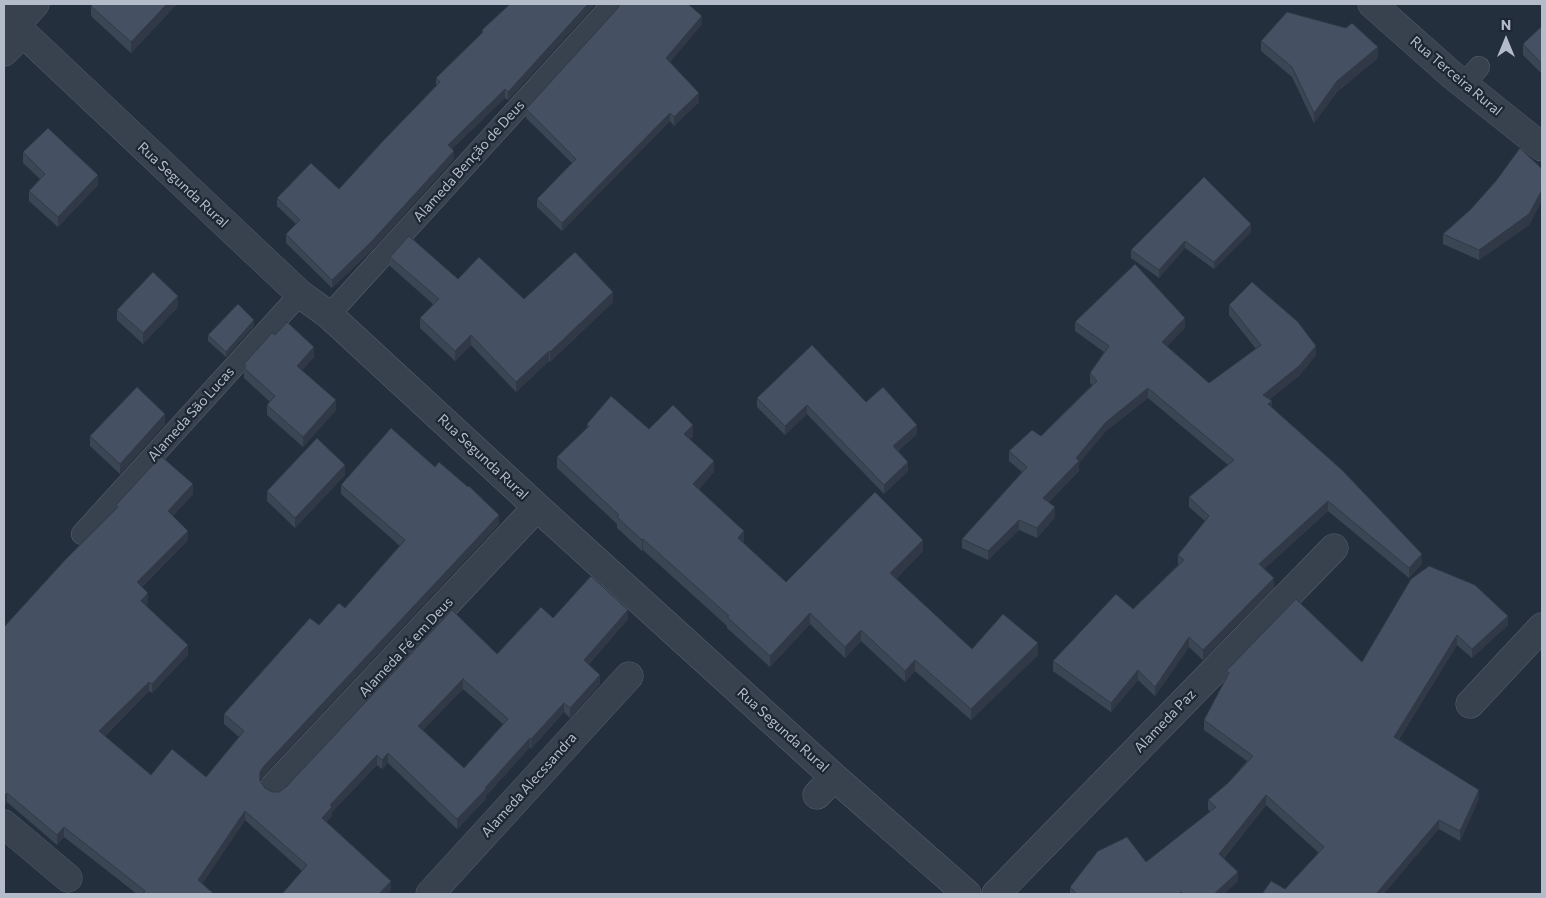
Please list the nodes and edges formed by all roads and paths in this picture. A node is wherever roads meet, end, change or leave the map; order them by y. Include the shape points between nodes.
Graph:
1 (35, 4) edge
2 (1372, 4) edge
3 (609, 8) dead end
4 (11, 32) edge
5 (1542, 147) edge
6 (300, 294) junction
7 (329, 315) junction
8 (537, 507) junction
9 (82, 534) dead end
10 (1334, 548) dead end
11 (1542, 627) edge
12 (629, 676) dead end
13 (1470, 704) dead end
14 (275, 786) dead end
15 (4, 825) edge
16 (68, 878) dead end
17 (430, 894) edge
18 (967, 894) edge
19 (996, 894) edge

1 - 4 street
2 - 5 street, Rua Terceira Rural via 1471,75
3 - 7 lane, Alameda Benção de Deus
4 - 6 street, Rua Segunda Rural
6 - 7 street, Rua Segunda Rural
6 - 9 lane, Alameda São Lucas
7 - 8 street, Rua Segunda Rural
8 - 14 street, Alameda Fé em Deus
8 - 18 street, Rua Segunda Rural via 826,786
10 - 19 street, Alameda Paz
11 - 13 street
12 - 17 street, Alameda Alecssandra
15 - 16 street

